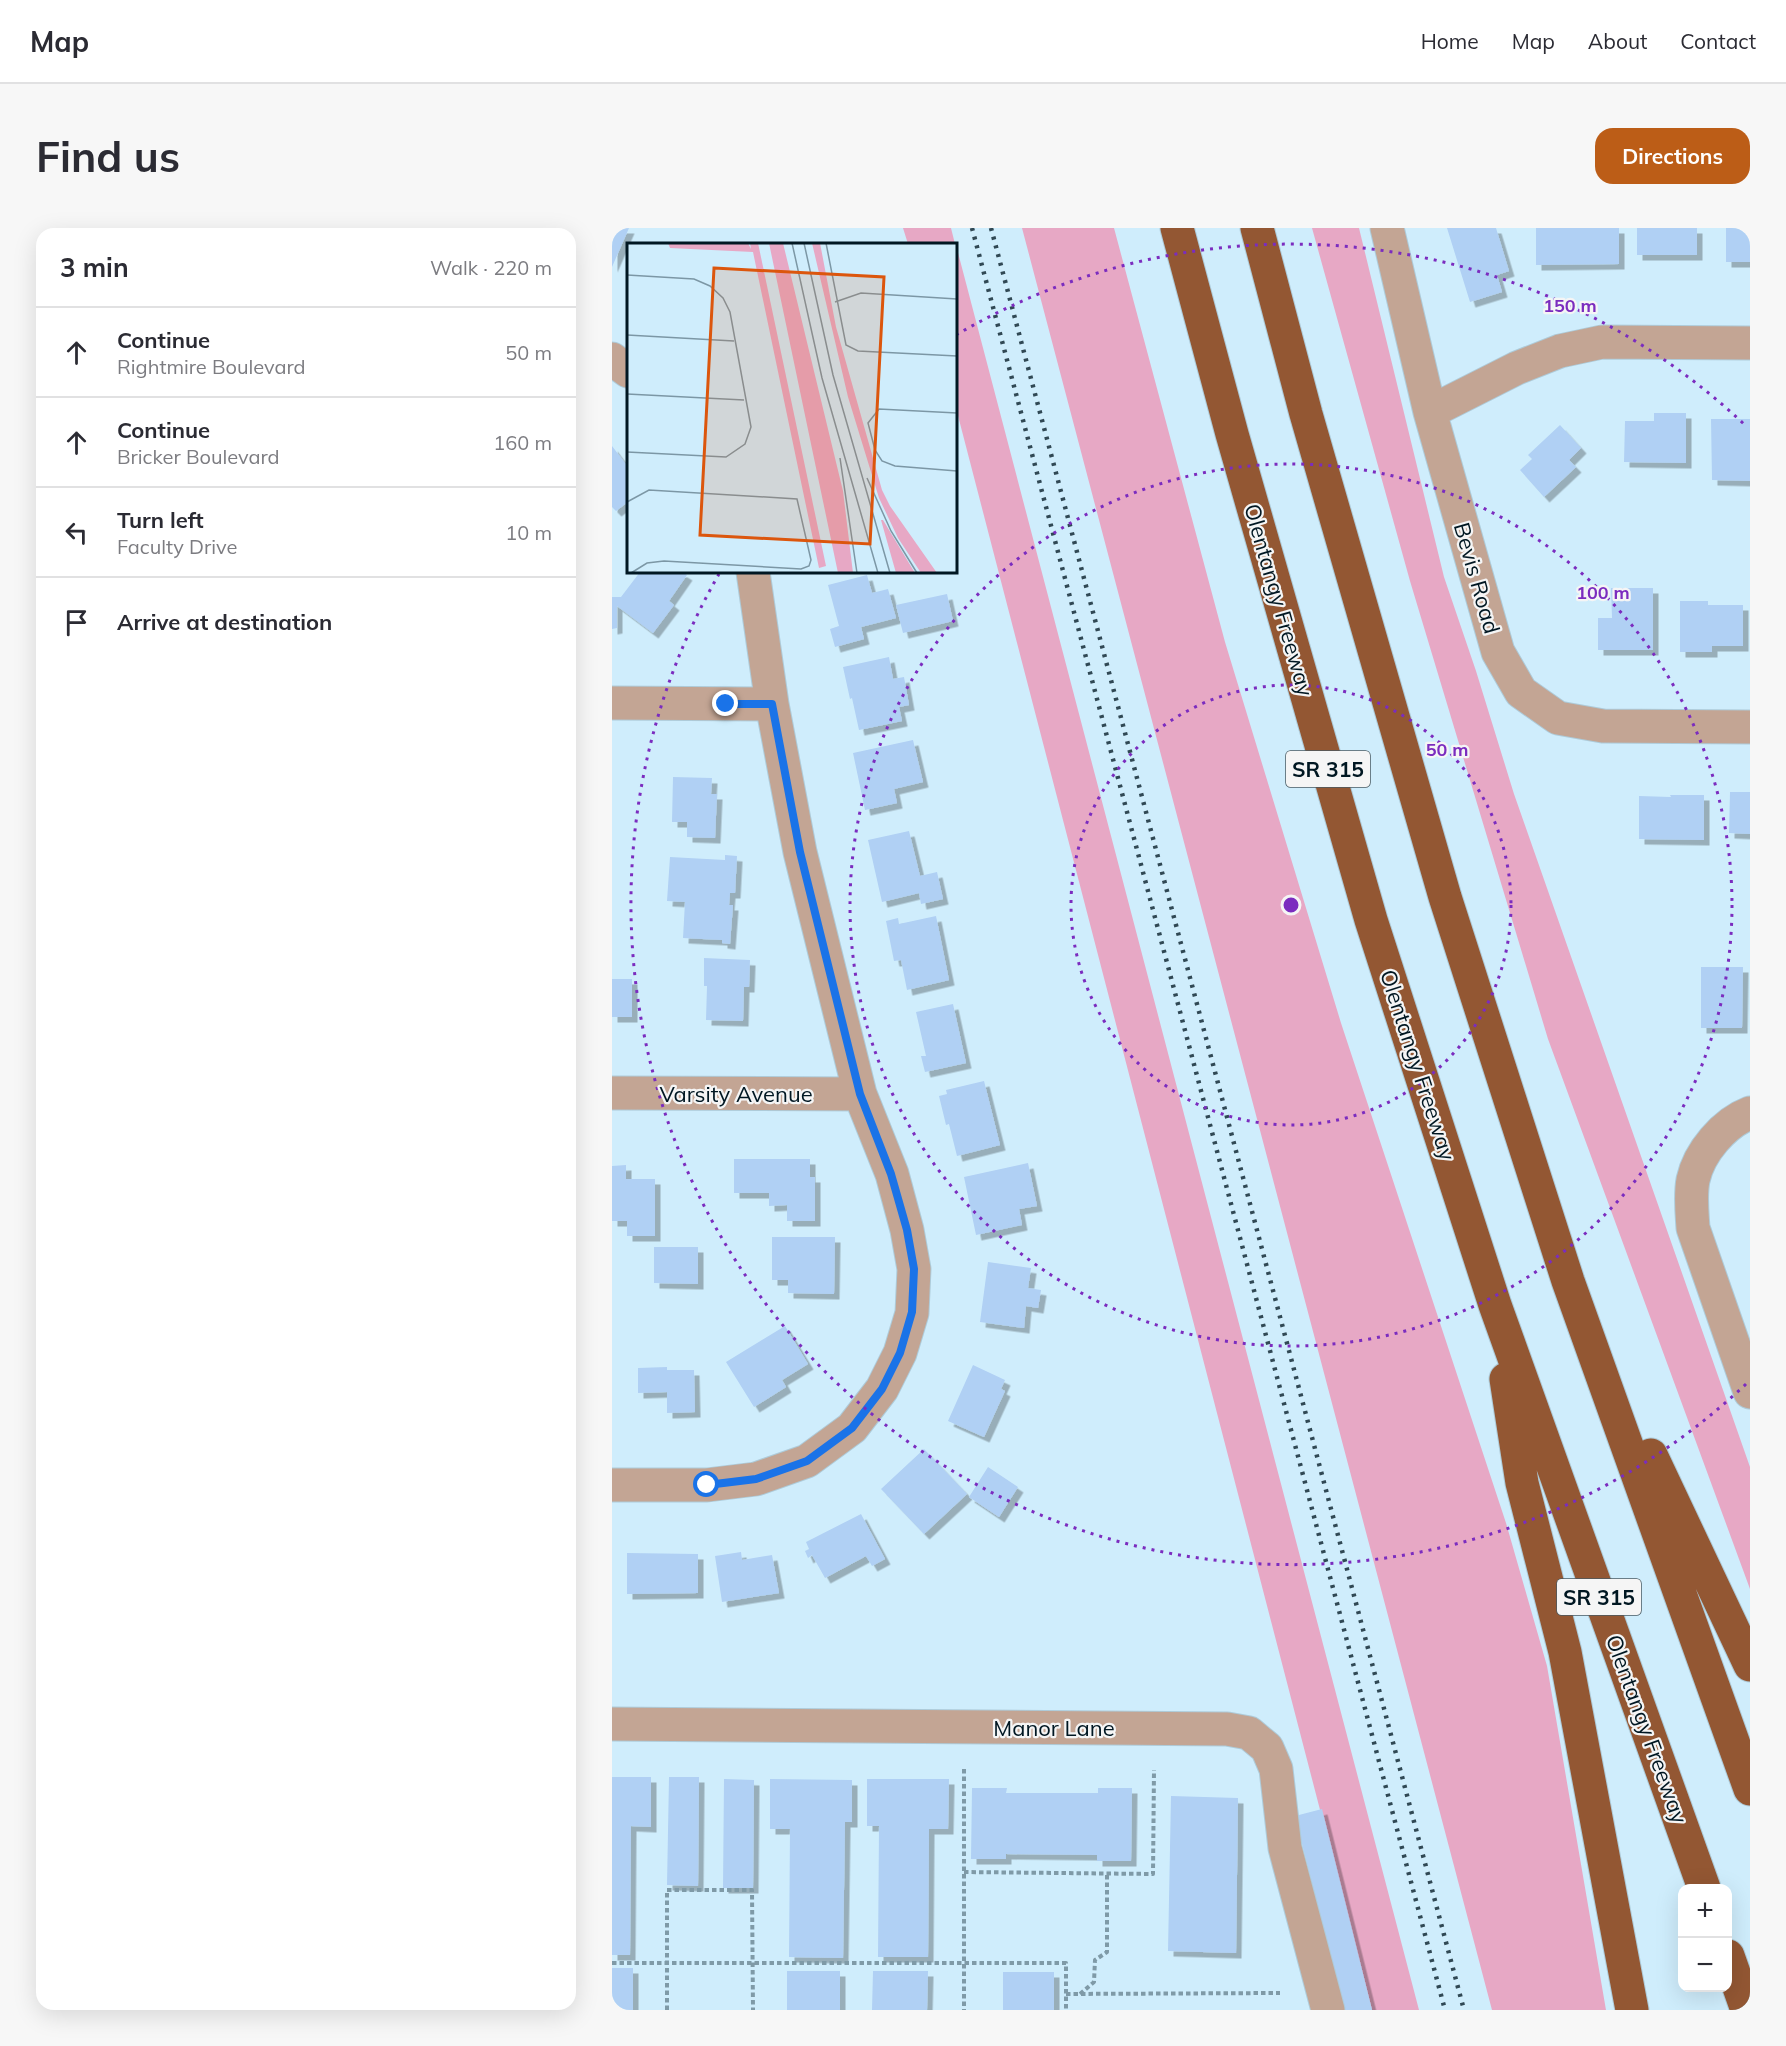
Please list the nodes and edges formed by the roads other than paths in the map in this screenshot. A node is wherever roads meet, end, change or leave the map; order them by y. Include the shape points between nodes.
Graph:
1 (1177, 228) edge
2 (1257, 228) edge
3 (1387, 228) edge
4 (1750, 343) edge
5 (612, 359) edge
6 (627, 370) edge
7 (1431, 412) junction
8 (753, 573) edge
9 (612, 703) edge
10 (772, 704) junction
11 (1750, 726) edge
12 (612, 1094) edge
13 (860, 1094) junction
14 (1750, 1113) edge
15 (1568, 1281) junction
16 (1495, 1305) junction
17 (1750, 1392) edge
18 (612, 1485) edge
19 (1750, 1665) edge
20 (612, 1724) edge
21 (1750, 1789) edge
22 (1703, 1884) edge
23 (1732, 1967) edge
24 (1328, 2010) edge
25 (1632, 2010) edge
26 (1747, 2010) edge

1 - 16 highway, Olentangy Freeway / SR 315 via 1371,920
2 - 15 highway, SR 315 via 1306,414 1445,897
3 - 7 street, Bevis Road
4 - 7 street via 1602,342 1517,368
5 - 6 street
7 - 11 street, Bevis Road via 1498,652 1521,692 1558,718 1603,726
8 - 10 street
9 - 10 street
10 - 13 street via 800,852
12 - 13 street, Varsity Avenue
13 - 18 street via 891,1174 914,1269 912,1312 900,1353 882,1389 852,1428 807,1461 756,1479 707,1485
14 - 17 street via 1738,1117 1703,1155 1693,1179 1691,1204 1693,1228
15 - 19 highway
15 - 21 highway, SR 315
16 - 22 highway, Olentangy Freeway / SR 315
16 - 25 highway via 1522,1483 1565,1652
20 - 24 street, Manor Lane via 1227,1729 1249,1733 1267,1748 1276,1769 1285,1848
23 - 26 highway

